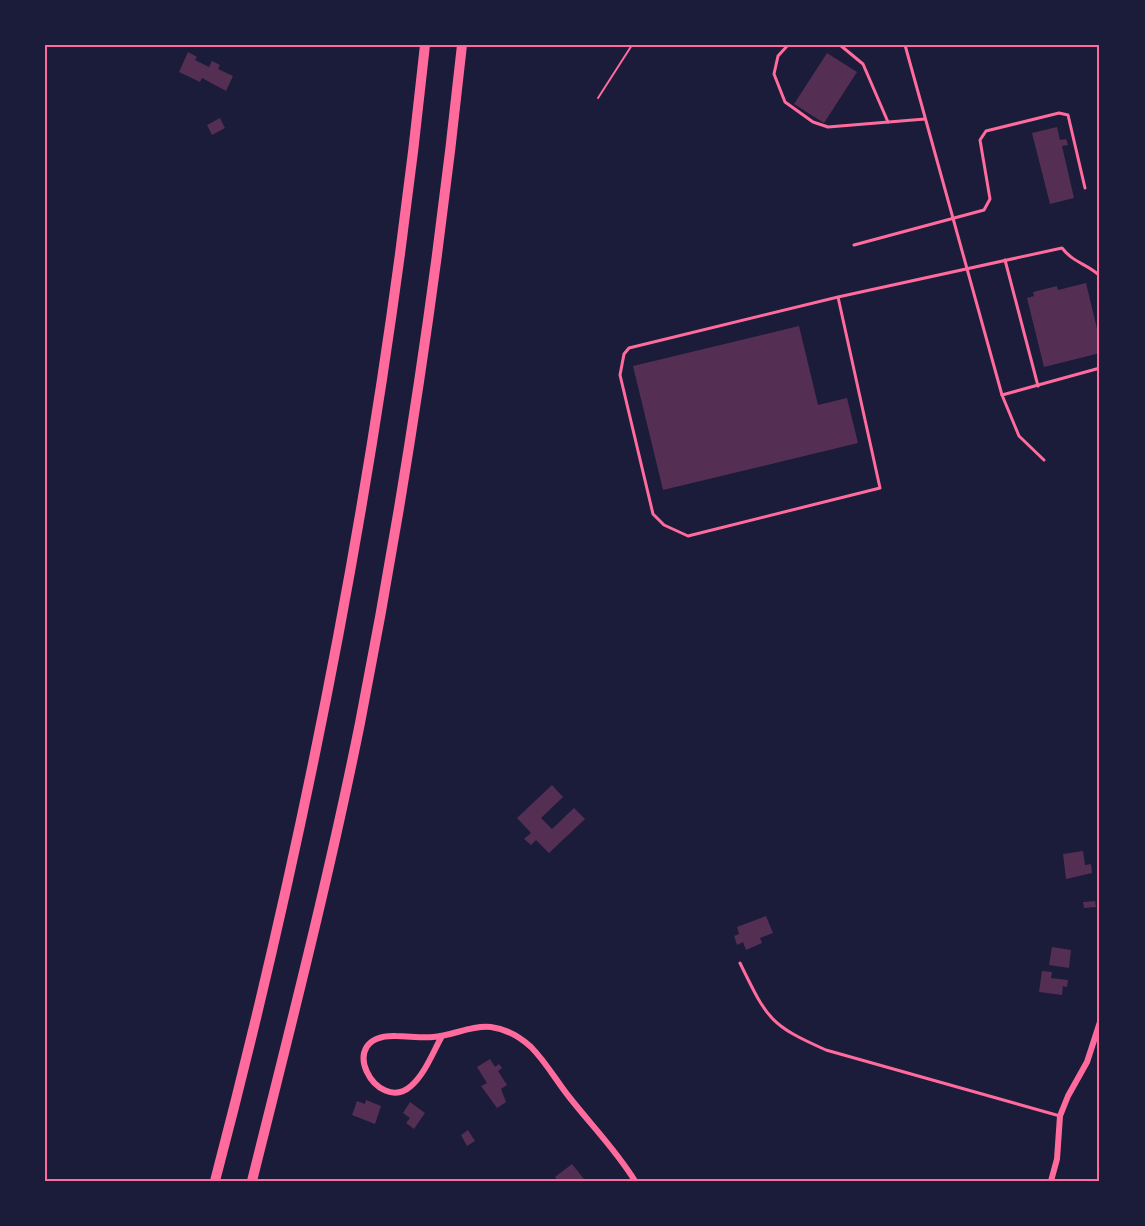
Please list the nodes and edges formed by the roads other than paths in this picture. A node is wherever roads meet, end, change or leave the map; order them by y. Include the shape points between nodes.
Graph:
1 (425, 45) edge
2 (462, 45) edge
3 (788, 45) edge
4 (840, 45) edge
5 (905, 45) edge
6 (925, 119) junction
7 (888, 122) junction
8 (1085, 188) dead end
9 (952, 218) junction
10 (854, 245) dead end
11 (1005, 260) junction
12 (966, 268) junction
13 (1100, 276) edge
14 (838, 297) junction
15 (1100, 368) edge
16 (1038, 386) junction
17 (1002, 395) junction
18 (1044, 460) dead end
19 (741, 963) dead end
20 (1100, 1022) edge
21 (442, 1036) junction
22 (1060, 1116) junction
23 (215, 1181) edge
24 (252, 1181) edge
25 (634, 1181) edge
26 (1051, 1181) edge

1 - 23 highway via 405,226 345,602 282,905
2 - 24 highway via 426,326 362,711 317,921
3 - 7 lane via 778,56 774,74 785,102 813,122 828,127
4 - 7 lane via 863,64
5 - 6 lane
6 - 7 lane
6 - 9 lane
8 - 9 lane via 1068,115 1059,113 986,131 980,140 990,200 984,210
9 - 10 lane
9 - 12 lane
11 - 12 lane
11 - 13 lane via 1062,248 1073,262
11 - 16 lane
12 - 14 lane
12 - 17 lane
14 - 14 lane via 630,348 624,354 620,375 653,514 664,525 688,536 880,488
15 - 16 lane
16 - 17 lane
17 - 18 lane via 1019,436
19 - 22 lane via 771,1020 791,1035 826,1050
20 - 22 street via 1087,1062
21 - 21 street via 409,1088 385,1091 374,1084 364,1052 374,1040 388,1036
21 - 25 street via 489,1027 523,1040 616,1152
22 - 26 street

